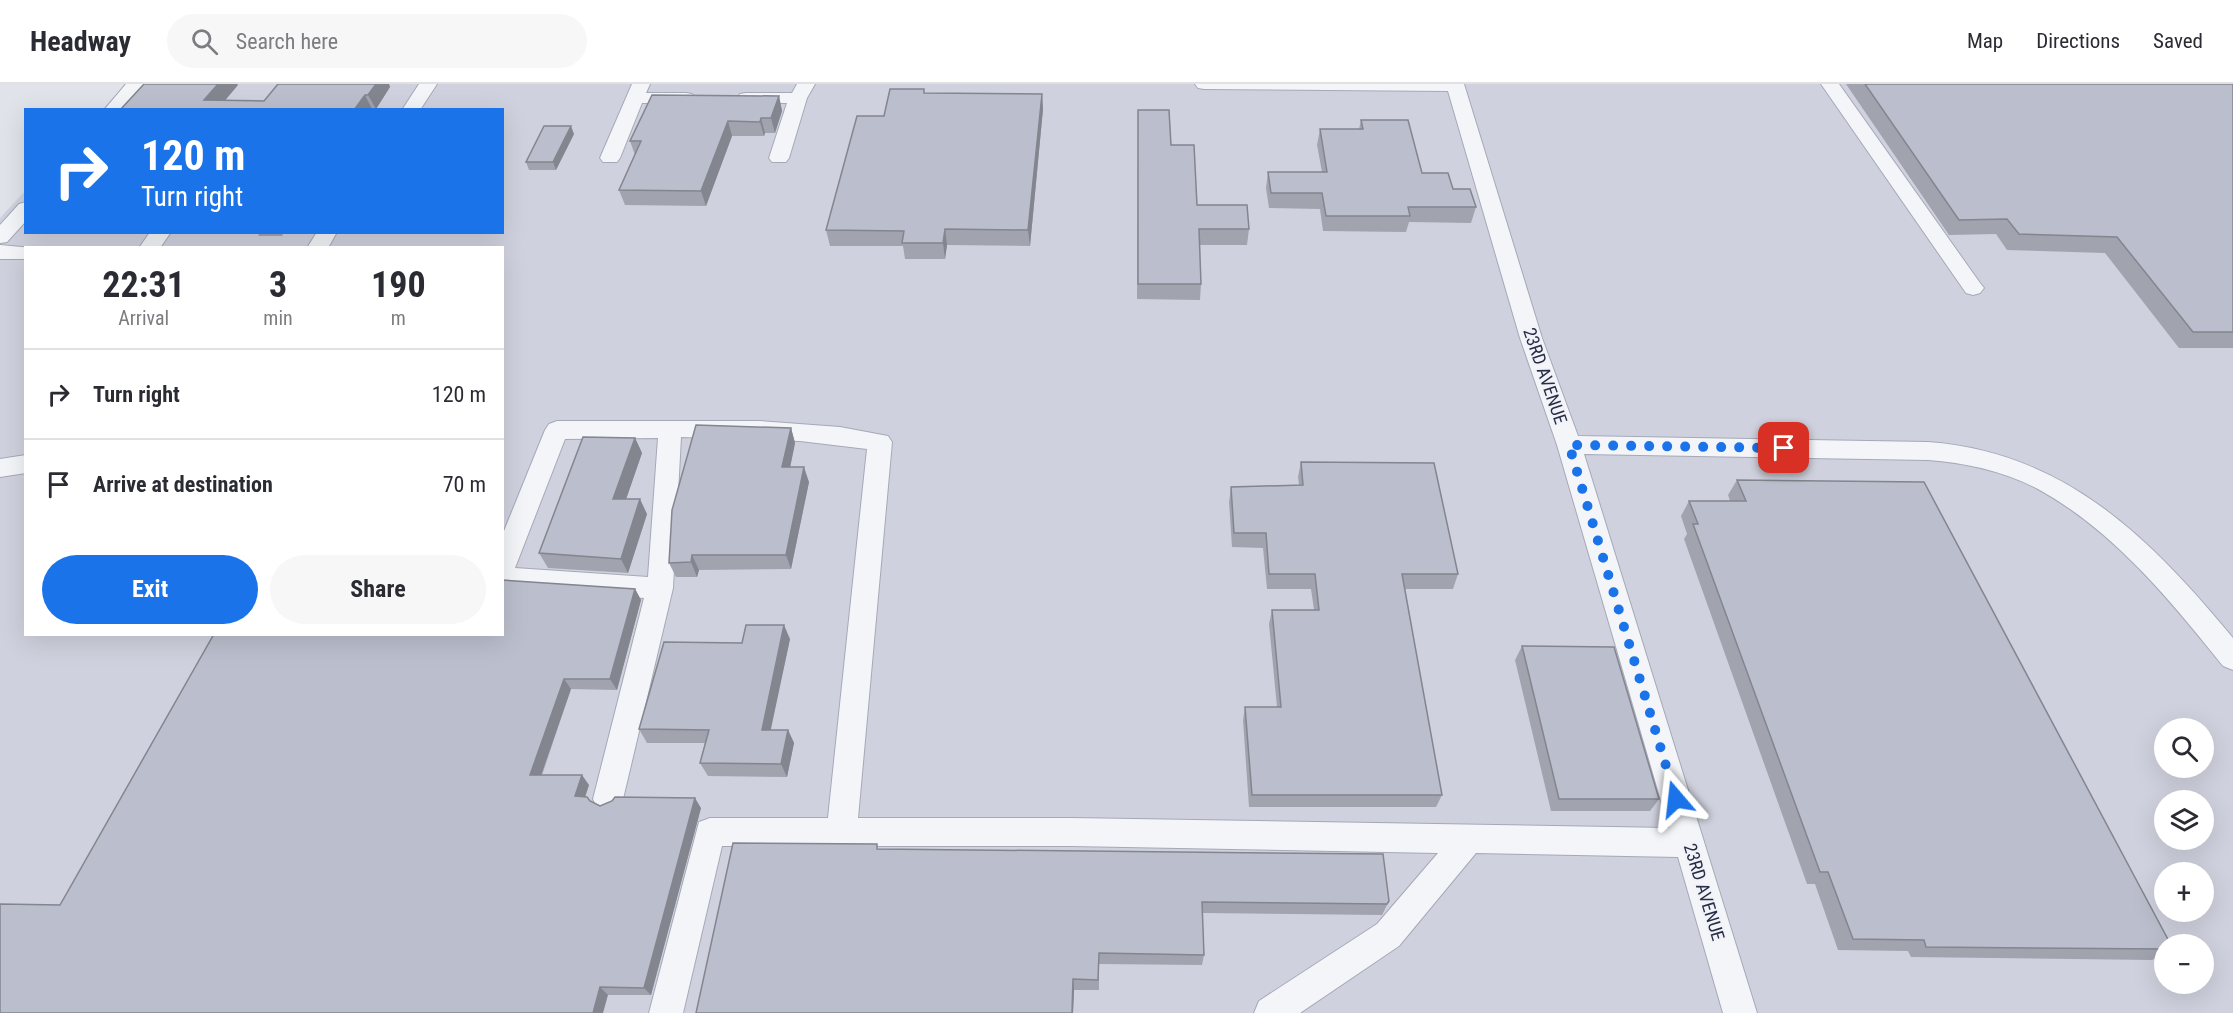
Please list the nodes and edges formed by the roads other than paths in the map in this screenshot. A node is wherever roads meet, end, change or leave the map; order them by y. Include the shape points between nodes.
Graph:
1 (136, 84) edge
2 (428, 84) edge
3 (1204, 84) edge
4 (1830, 84) edge
5 (1456, 85) edge
6 (638, 91) edge
7 (802, 91) edge
8 (735, 93) edge
9 (703, 98) edge
10 (115, 108) edge
11 (412, 108) edge
12 (610, 158) dead end
13 (779, 158) dead end
14 (24, 210) edge
15 (0, 237) edge
16 (0, 252) edge
17 (24, 252) edge
18 (1973, 288) dead end
19 (670, 429) junction
20 (1569, 445) junction
21 (24, 464) edge
22 (0, 468) edge
23 (504, 564) edge
24 (504, 578) edge
25 (660, 588) junction
26 (2233, 658) edge
27 (608, 799) dead end
28 (842, 832) junction
29 (1468, 840) junction
30 (1689, 843) junction
31 (666, 1013) edge
32 (1271, 1013) edge
33 (1740, 1013) edge

1 - 10 street
2 - 11 street
3 - 5 street
4 - 18 street
5 - 20 street, 23RD AVENUE via 1531,338
6 - 9 street
6 - 12 street
7 - 8 street
7 - 13 street
14 - 15 street
16 - 17 street
19 - 23 street via 557,430
19 - 25 street
19 - 28 street via 828,433 880,442
20 - 26 street via 1928,451 1983,458 2047,483 2100,520 2179,596
20 - 30 street, 23RD AVENUE
21 - 22 street
24 - 25 street
25 - 27 street
28 - 29 street
28 - 31 street via 710,832
29 - 30 street
29 - 32 street via 1388,935
30 - 33 street, 23RD AVENUE

